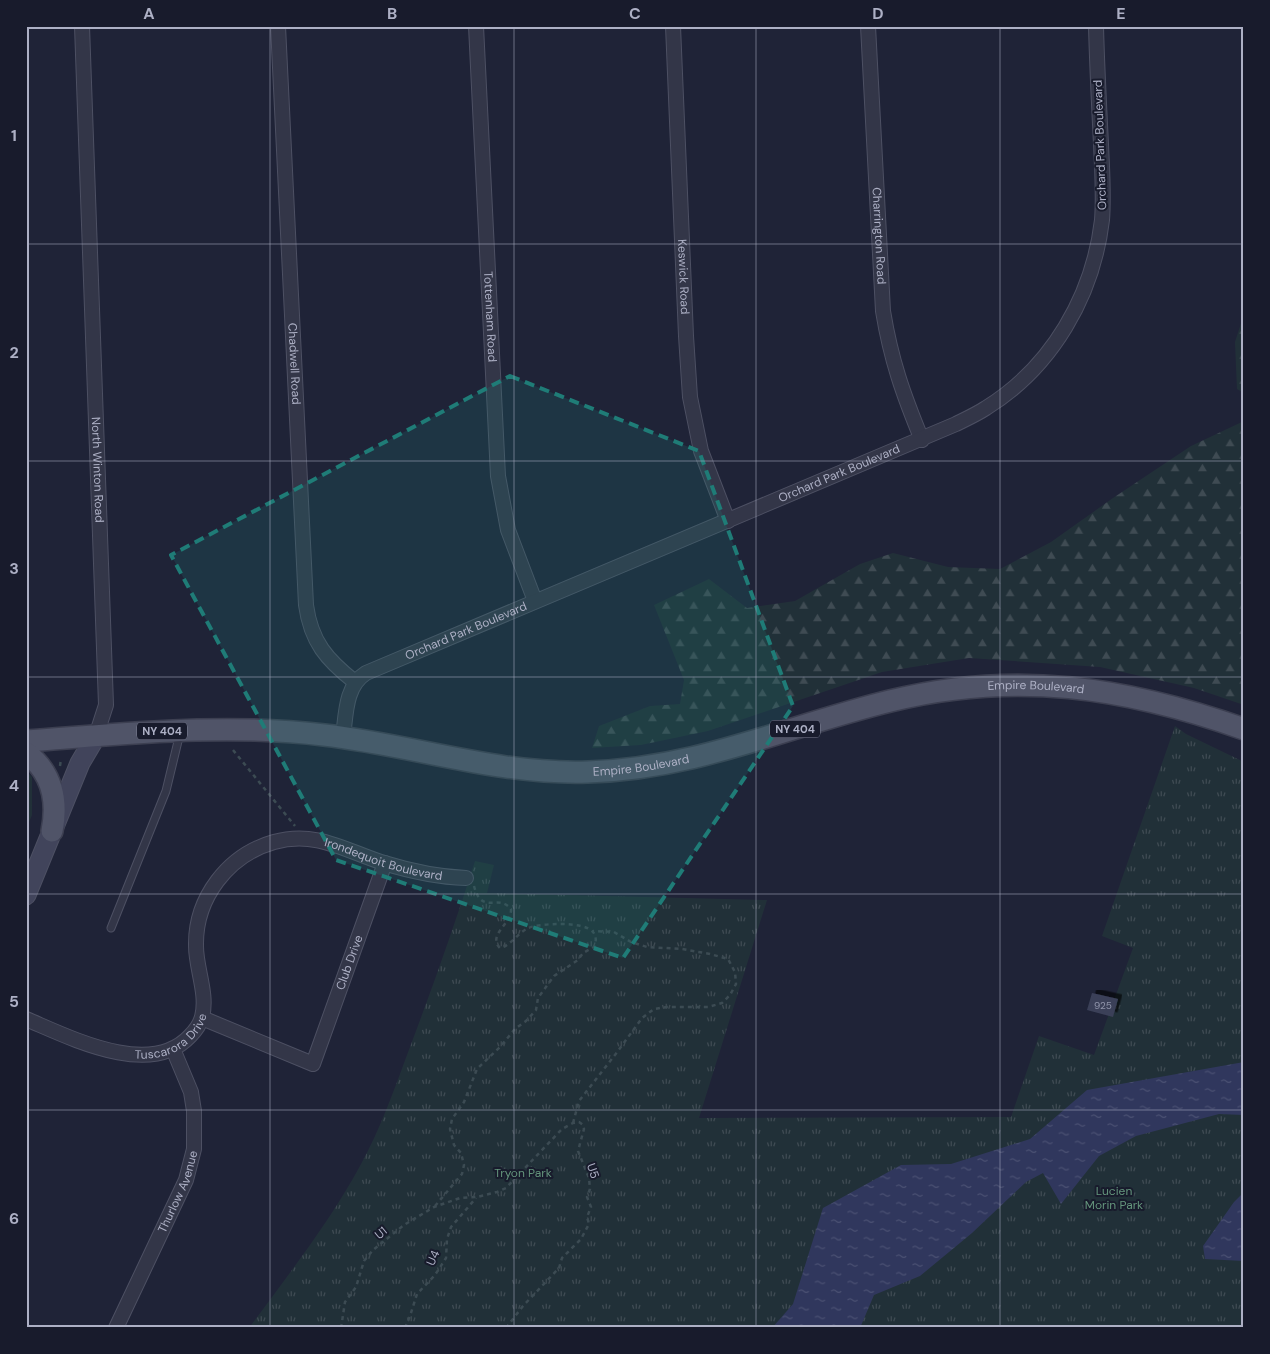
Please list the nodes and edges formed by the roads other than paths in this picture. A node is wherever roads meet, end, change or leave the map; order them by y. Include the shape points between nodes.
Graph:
1 (82, 26) edge
2 (278, 26) edge
3 (476, 26) edge
4 (673, 26) edge
5 (868, 26) edge
6 (1096, 26) edge
7 (922, 440) junction
8 (728, 521) junction
9 (535, 601) junction
10 (355, 682) junction
11 (1244, 729) edge
12 (181, 731) junction
13 (96, 736) junction
14 (343, 737) junction
15 (26, 741) edge
16 (26, 754) edge
17 (52, 831) junction
18 (385, 863) junction
19 (466, 878) road end
20 (26, 896) edge
21 (111, 928) dead end
22 (202, 1018) junction
23 (26, 1020) edge
24 (173, 1049) junction
25 (313, 1064) joint
26 (116, 1328) edge

1 - 13 street, North Winton Road via 106,705
2 - 10 street, Chadwell Road via 306,605 311,629 322,651 336,668
3 - 9 street, Tottenham Road via 498,476 508,530
4 - 8 street, Keswick Road via 690,398 701,451
5 - 7 street, Charrington Road via 883,311 896,373
6 - 7 street, Orchard Park Boulevard via 1102,219 1091,273 1079,302 1064,331 1030,374 987,408
7 - 8 street, Orchard Park Boulevard
8 - 9 street, Orchard Park Boulevard
9 - 10 street, Orchard Park Boulevard via 371,671
10 - 14 street via 350,692
11 - 14 main road, Empire Boulevard / NY 404 via 1130,696 1064,686 1020,685 954,689 910,696 709,755 629,770 570,773 525,770
12 - 13 main road, Empire Boulevard / NY 404
12 - 14 main road, Empire Boulevard / NY 404 via 262,730
12 - 21 lane via 166,791
13 - 15 main road, Empire Boulevard / NY 404
13 - 17 main road, North Winton Road via 80,763
16 - 17 main road via 43,769 52,788
17 - 20 main road, North Winton Road
18 - 19 street, Irondequoit Boulevard
18 - 22 street, Irondequoit Boulevard via 325,841 303,837 252,850 232,865 204,901 198,920 196,945
18 - 25 street, Club Drive
22 - 24 street, Tuscarora Drive via 196,1030
22 - 25 street, Tuscarora Drive
23 - 24 street, Tuscarora Drive via 116,1053 153,1054
24 - 26 street, Thurlow Avenue via 191,1092 194,1149 186,1180

